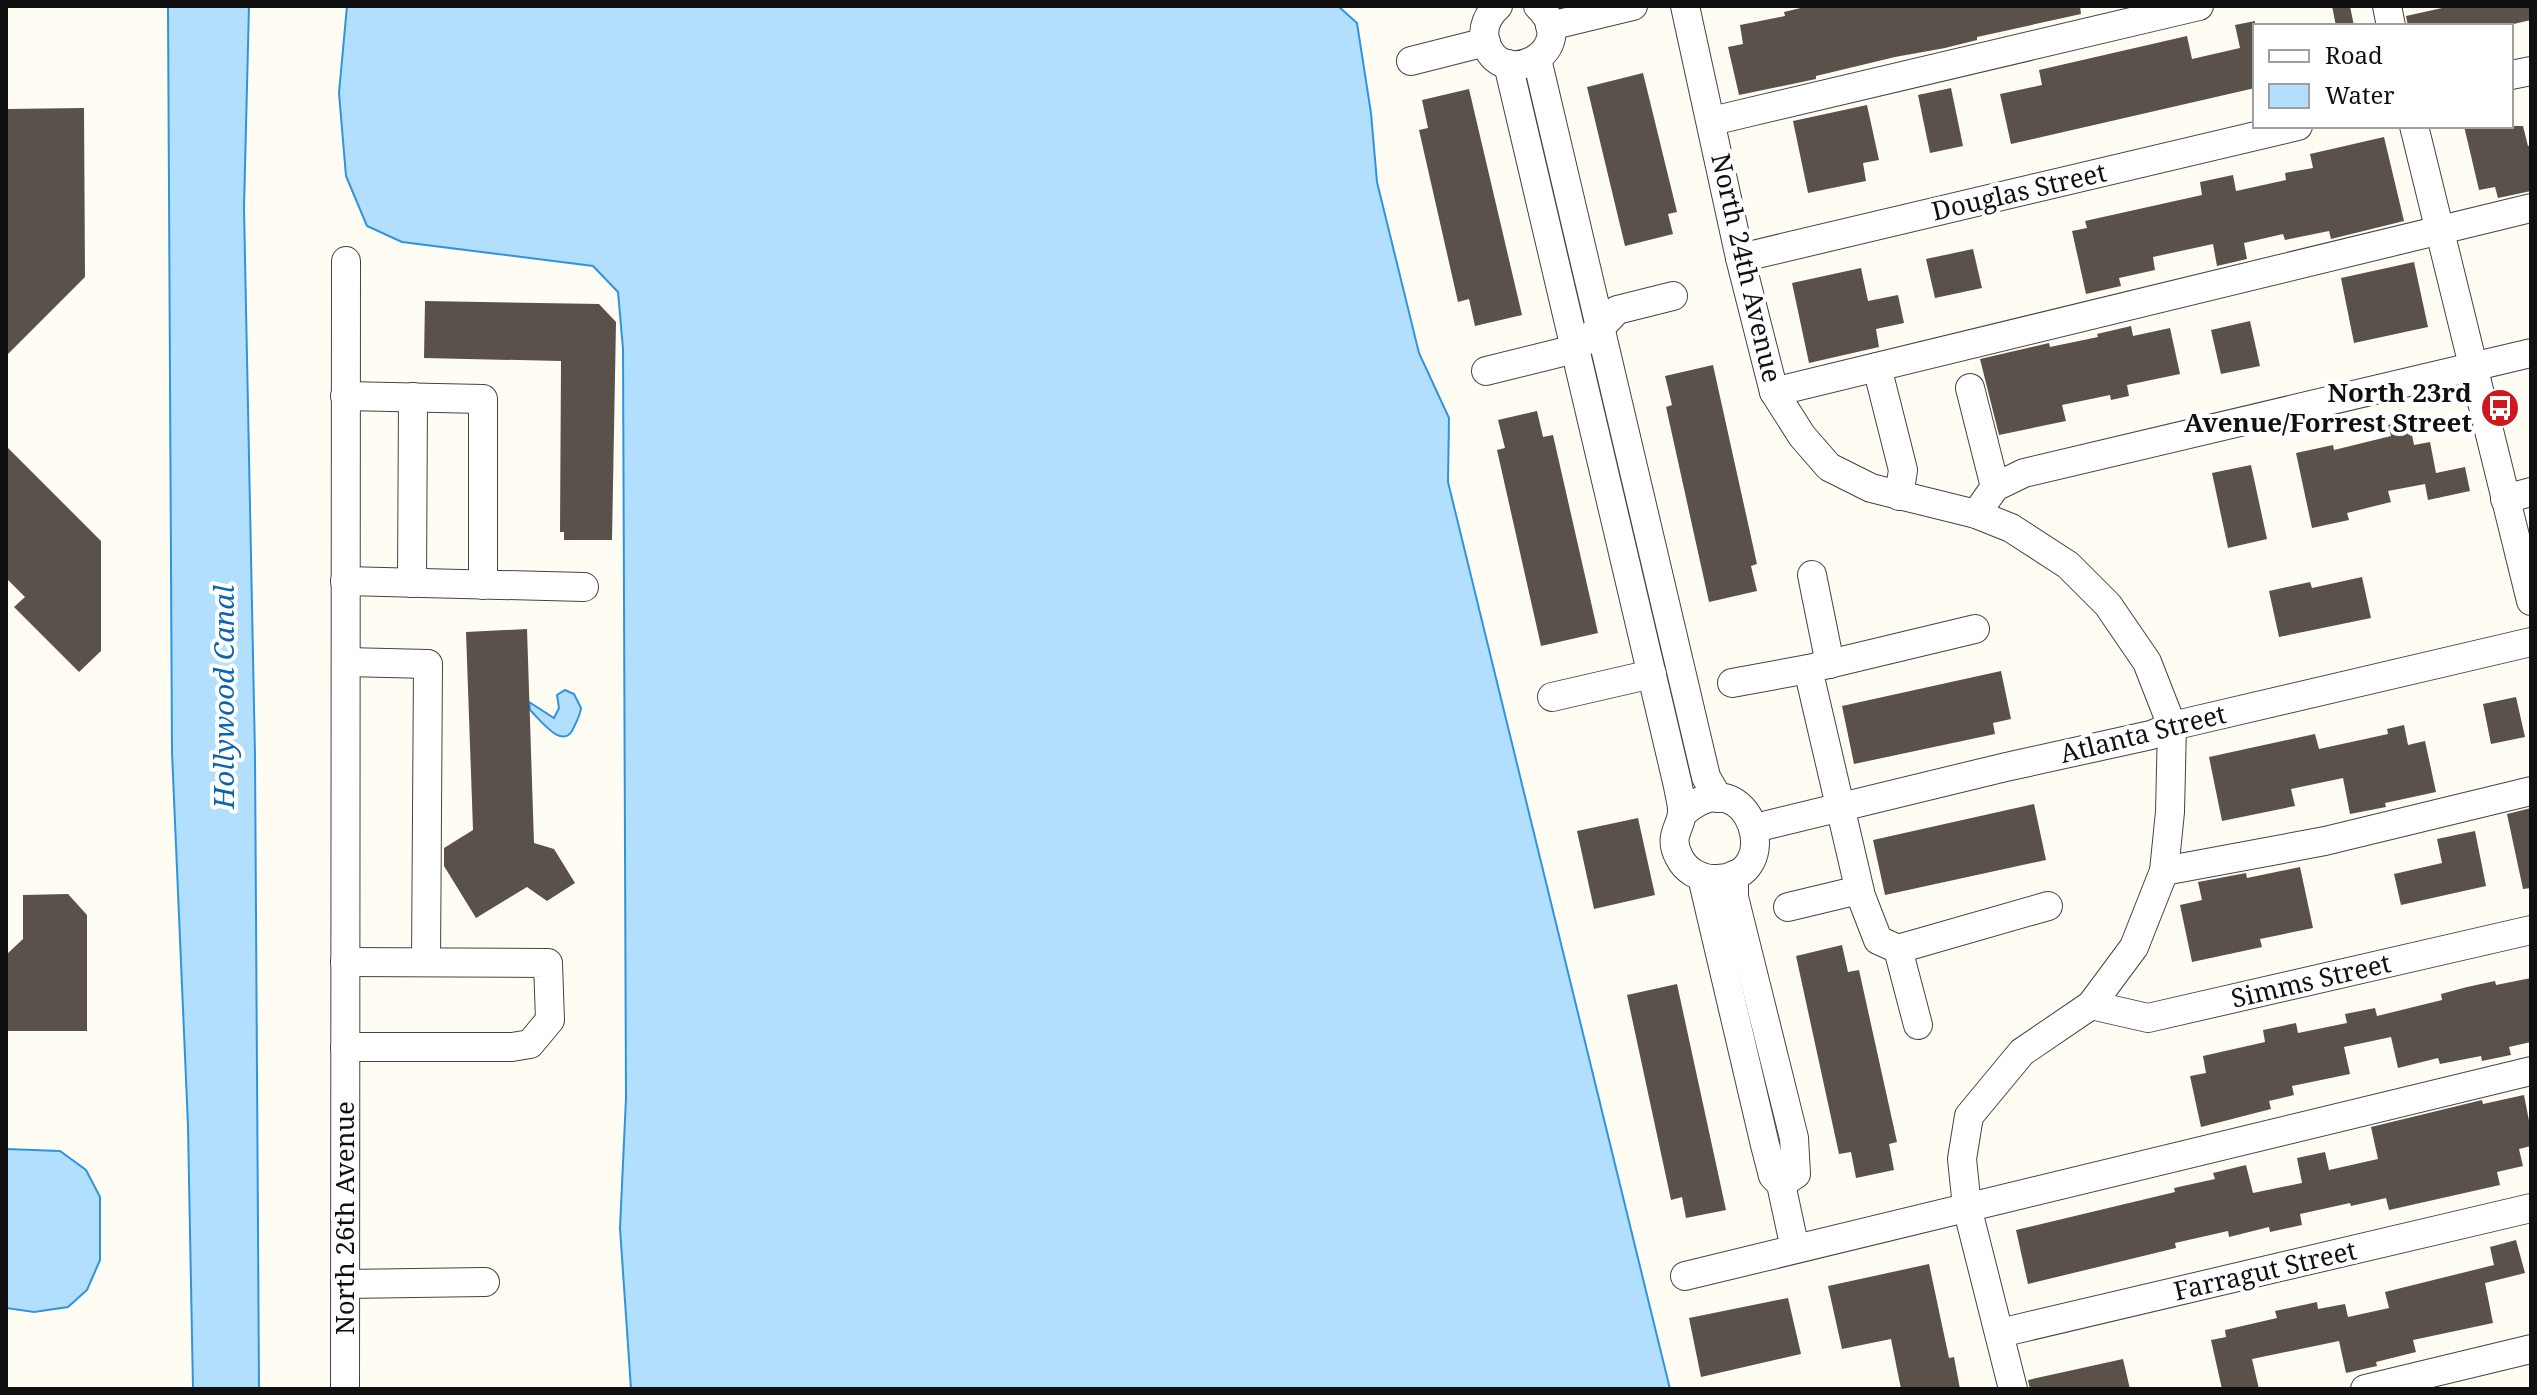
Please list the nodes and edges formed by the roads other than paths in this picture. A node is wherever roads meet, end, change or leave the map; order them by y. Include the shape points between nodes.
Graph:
1 (1498, 6) edge
2 (1685, 6) edge
3 (2199, 6) edge
4 (1619, 8) edge
5 (1544, 16) edge
6 (1486, 42) junction
7 (1537, 59) junction
8 (1411, 61) dead end
9 (1508, 64) junction
10 (1712, 121) junction
11 (2290, 128) edge
12 (2414, 128) edge
13 (2531, 208) edge
14 (2439, 230) junction
15 (1740, 258) junction
16 (346, 261) dead end
17 (1673, 296) dead end
18 (1600, 328) junction
19 (1575, 349) junction
20 (2531, 353) edge
21 (1877, 367) junction
22 (2472, 367) junction
23 (1486, 371) dead end
24 (1970, 388) dead end
25 (1774, 392) junction
26 (345, 396) junction
27 (413, 397) junction
28 (1995, 487) junction
29 (1899, 496) junction
30 (2518, 496) edge
31 (1976, 514) junction
32 (1812, 575) dead end
33 (345, 581) junction
34 (412, 583) junction
35 (483, 585) junction
36 (584, 587) dead end
37 (2531, 601) edge
38 (1975, 629) dead end
39 (2531, 642) edge
40 (346, 662) junction
41 (1819, 667) junction
42 (1652, 674) junction
43 (1732, 683) dead end
44 (1552, 697) dead end
45 (2172, 726) junction
46 (2531, 791) edge
47 (1718, 798) junction
48 (1840, 807) junction
49 (1683, 813) junction
50 (1755, 828) junction
51 (2164, 871) junction
52 (1734, 875) junction
53 (1702, 877) junction
54 (1859, 890) junction
55 (2048, 906) dead end
56 (1788, 907) dead end
57 (2531, 930) edge
58 (1898, 949) junction
59 (345, 962) junction
60 (426, 962) junction
61 (2091, 1005) junction
62 (1918, 1025) dead end
63 (345, 1047) junction
64 (2531, 1071) edge
65 (1781, 1184) junction
66 (1967, 1207) junction
67 (2531, 1208) edge
68 (1795, 1249) junction
69 (1685, 1276) dead end
70 (485, 1282) dead end
71 (345, 1284) junction
72 (2000, 1333) junction
73 (2531, 1349) edge
74 (345, 1389) edge
75 (2013, 1389) edge
76 (2365, 1389) edge

1 - 6 street via 1486,21
2 - 10 street, North 24th Avenue
3 - 10 street
4 - 5 street
5 - 7 street via 1550,39
6 - 8 street
6 - 9 street
7 - 9 street
7 - 18 street
9 - 19 street
10 - 15 street, North 24th Avenue
11 - 15 street, Douglas Street
12 - 14 street
13 - 14 street
14 - 21 street
14 - 22 street
15 - 25 street, North 24th Avenue
16 - 26 street, North 26th Avenue
17 - 18 street via 1617,310
18 - 19 street
18 - 47 street via 1706,777
19 - 23 street
19 - 42 street
20 - 22 street
21 - 25 street
21 - 29 street via 1903,470
22 - 28 street via 2024,473
22 - 30 street
24 - 28 street
25 - 29 street, North 24th Avenue via 1829,467
26 - 27 street
26 - 33 street, North 26th Avenue
27 - 34 street
27 - 35 street via 483,399
28 - 31 street
29 - 31 street, North 24th Avenue
30 - 37 street
31 - 45 street, North 24th Avenue via 2011,528 2068,565 2108,605 2147,662
32 - 41 street
33 - 34 street
33 - 40 street, North 26th Avenue
34 - 35 street
35 - 36 street
38 - 41 street
39 - 45 street, Atlanta Street
40 - 59 street, North 26th Avenue
40 - 60 street via 428,664
41 - 43 street
41 - 48 street
42 - 44 street
42 - 49 street
45 - 48 street, Atlanta Street
45 - 51 street, North 24th Avenue
46 - 51 street via 2325,841
47 - 49 street via 1693,804
47 - 50 street via 1741,807
48 - 50 street, Atlanta Street
48 - 54 street
49 - 53 street via 1674,842 1688,870
50 - 52 street via 1753,855
51 - 61 street, North 24th Avenue via 2134,947
52 - 53 street
52 - 65 street via 1734,897 1794,1138 1796,1174
53 - 65 street via 1765,1145 1773,1176
54 - 56 street
54 - 58 street via 1878,940
55 - 58 street
57 - 61 street, Simms Street via 2148,1018
58 - 62 street
59 - 60 street
59 - 63 street, North 26th Avenue
60 - 63 street via 548,963 550,1020 530,1044 521,1046
61 - 66 street, North 24th Avenue via 2022,1052 1969,1116 1962,1159
63 - 71 street, North 26th Avenue
64 - 66 street
65 - 68 street
66 - 68 street
66 - 72 street, North 24th Avenue
67 - 72 street, Farragut Street
68 - 69 street
70 - 71 street
71 - 74 street, North 26th Avenue
72 - 75 street, North 24th Avenue
73 - 76 street

